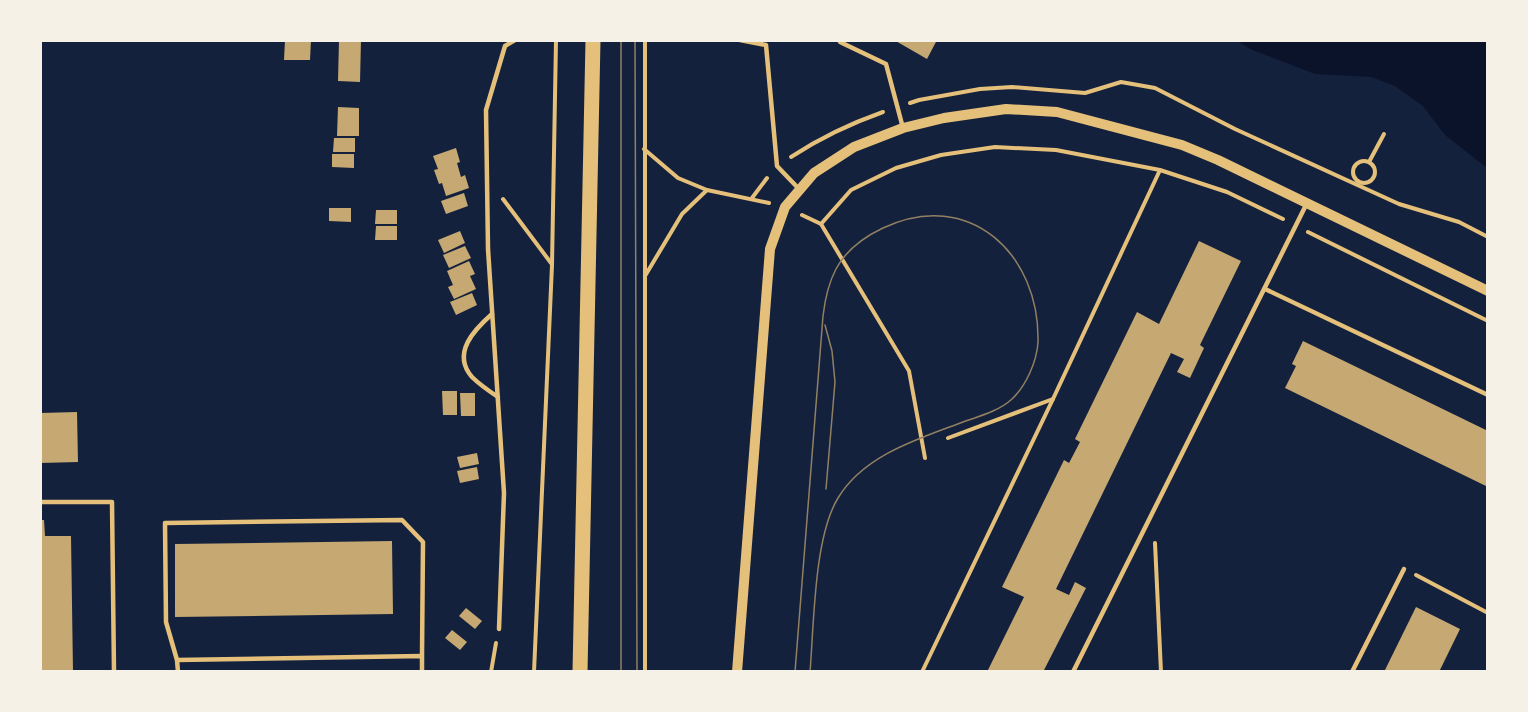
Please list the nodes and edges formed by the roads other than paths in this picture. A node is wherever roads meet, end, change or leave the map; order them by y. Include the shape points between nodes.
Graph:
1 (515, 40) edge
2 (594, 40) edge
3 (740, 40) edge
4 (840, 42) edge
5 (903, 128) junction
6 (800, 189) junction
7 (1306, 203) junction
8 (1265, 288) junction
9 (1488, 291) edge
10 (492, 314) junction
11 (1488, 395) edge
12 (498, 397) junction
13 (40, 502) edge
14 (1404, 569) road end
15 (499, 629) road end
16 (422, 656) junction
17 (177, 660) junction
18 (114, 672) edge
19 (178, 672) edge
20 (422, 672) edge
21 (580, 672) edge
22 (737, 672) edge
23 (1073, 672) edge
24 (1352, 672) edge

1 - 10 lane via 505,46 486,110
2 - 21 main road
3 - 6 lane via 766,45 777,166
4 - 5 lane via 886,64
5 - 6 street via 854,147 814,173
5 - 7 street via 1006,109 1056,112 1182,146
6 - 22 street via 785,207 770,249
7 - 8 lane
7 - 9 street
8 - 11 lane
8 - 23 lane
10 - 12 lane
10 - 12 lane via 474,329 465,346 464,359 471,376
12 - 15 lane via 504,493
13 - 18 lane via 112,502
14 - 24 lane
16 - 17 lane
16 - 17 lane via 423,542 402,520 165,523 166,622
16 - 20 lane
17 - 19 lane

